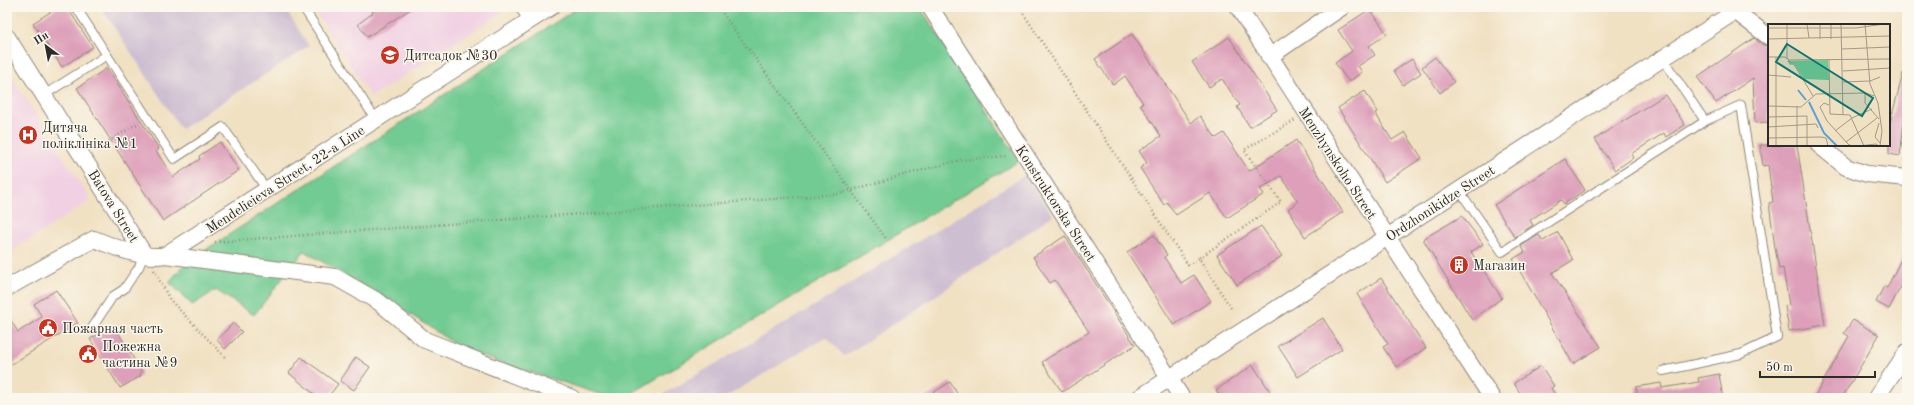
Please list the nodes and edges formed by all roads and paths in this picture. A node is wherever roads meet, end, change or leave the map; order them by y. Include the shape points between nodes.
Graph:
1 (76, 7) edge
2 (303, 7) edge
3 (519, 7) edge
4 (551, 7) edge
5 (718, 7) edge
6 (930, 7) edge
7 (1019, 7) edge
8 (1238, 7) edge
9 (1342, 7) edge
10 (1739, 9) edge
11 (529, 22) junction
12 (1768, 36) edge
13 (7, 37) edge
14 (107, 55) junction
15 (1269, 56) junction
16 (1663, 59) junction
17 (44, 95) junction
18 (1306, 113) junction
19 (147, 117) junction
20 (376, 120) junction
21 (1705, 120) junction
22 (1821, 146) edge
23 (1025, 154) junction
24 (84, 158) junction
25 (1907, 178) edge
26 (267, 190) junction
27 (851, 190) junction
28 (1460, 190) junction
29 (1387, 238) junction
30 (887, 240) dead end
31 (214, 242) dead end
32 (144, 254) junction
33 (165, 254) junction
34 (1199, 258) junction
35 (7, 288) edge
36 (1231, 308) dead end
37 (92, 328) dead end
38 (1907, 352) edge
39 (225, 357) dead end
40 (1663, 371) dead end
41 (1169, 379) junction
42 (572, 398) edge
43 (1139, 398) edge
44 (1182, 398) edge
45 (1492, 398) edge
46 (1876, 398) edge

1 - 14 lane
2 - 20 lane
3 - 11 lane
4 - 11 street, Mendelieieva Street, 22-a Line
5 - 27 path
6 - 23 street, Konstruktorska Street
7 - 34 path via 1188,265
8 - 15 street, Menzhynskoho Street
9 - 15 street
10 - 12 street via 1751,25
10 - 16 street, Ordzhonikidze Street
11 - 20 street, Mendelieieva Street, 22-a Line
13 - 17 street, Batova Street
14 - 17 lane
14 - 19 lane
15 - 18 street, Menzhynskoho Street
16 - 21 lane
16 - 28 street, Ordzhonikidze Street
17 - 24 street, Batova Street
18 - 29 street, Menzhynskoho Street
18 - 34 path via 1244,150 1281,202
19 - 24 path
19 - 26 lane via 174,159 223,127
20 - 26 street, Mendelieieva Street, 22-a Line
21 - 28 lane via 1502,252
21 - 40 lane via 1741,106 1777,337 1741,354
22 - 25 street via 1846,167 1867,174
23 - 27 path via 961,160
23 - 41 street, Konstruktorska Street
24 - 32 street, Batova Street
26 - 33 street, Mendelieieva Street, 22-a Line
27 - 30 path
27 - 31 path via 838,194
28 - 29 street, Ordzhonikidze Street
29 - 41 street, Ordzhonikidze Street
29 - 45 street, Menzhynskoho Street
32 - 33 street via 155,257
32 - 35 street via 115,248 94,239
32 - 37 lane via 124,289 113,296
32 - 39 path via 170,300
33 - 42 street via 335,277 379,302 425,340
34 - 36 path
38 - 46 street
41 - 43 street, Ordzhonikidze Street
41 - 44 street, Konstruktorska Street

